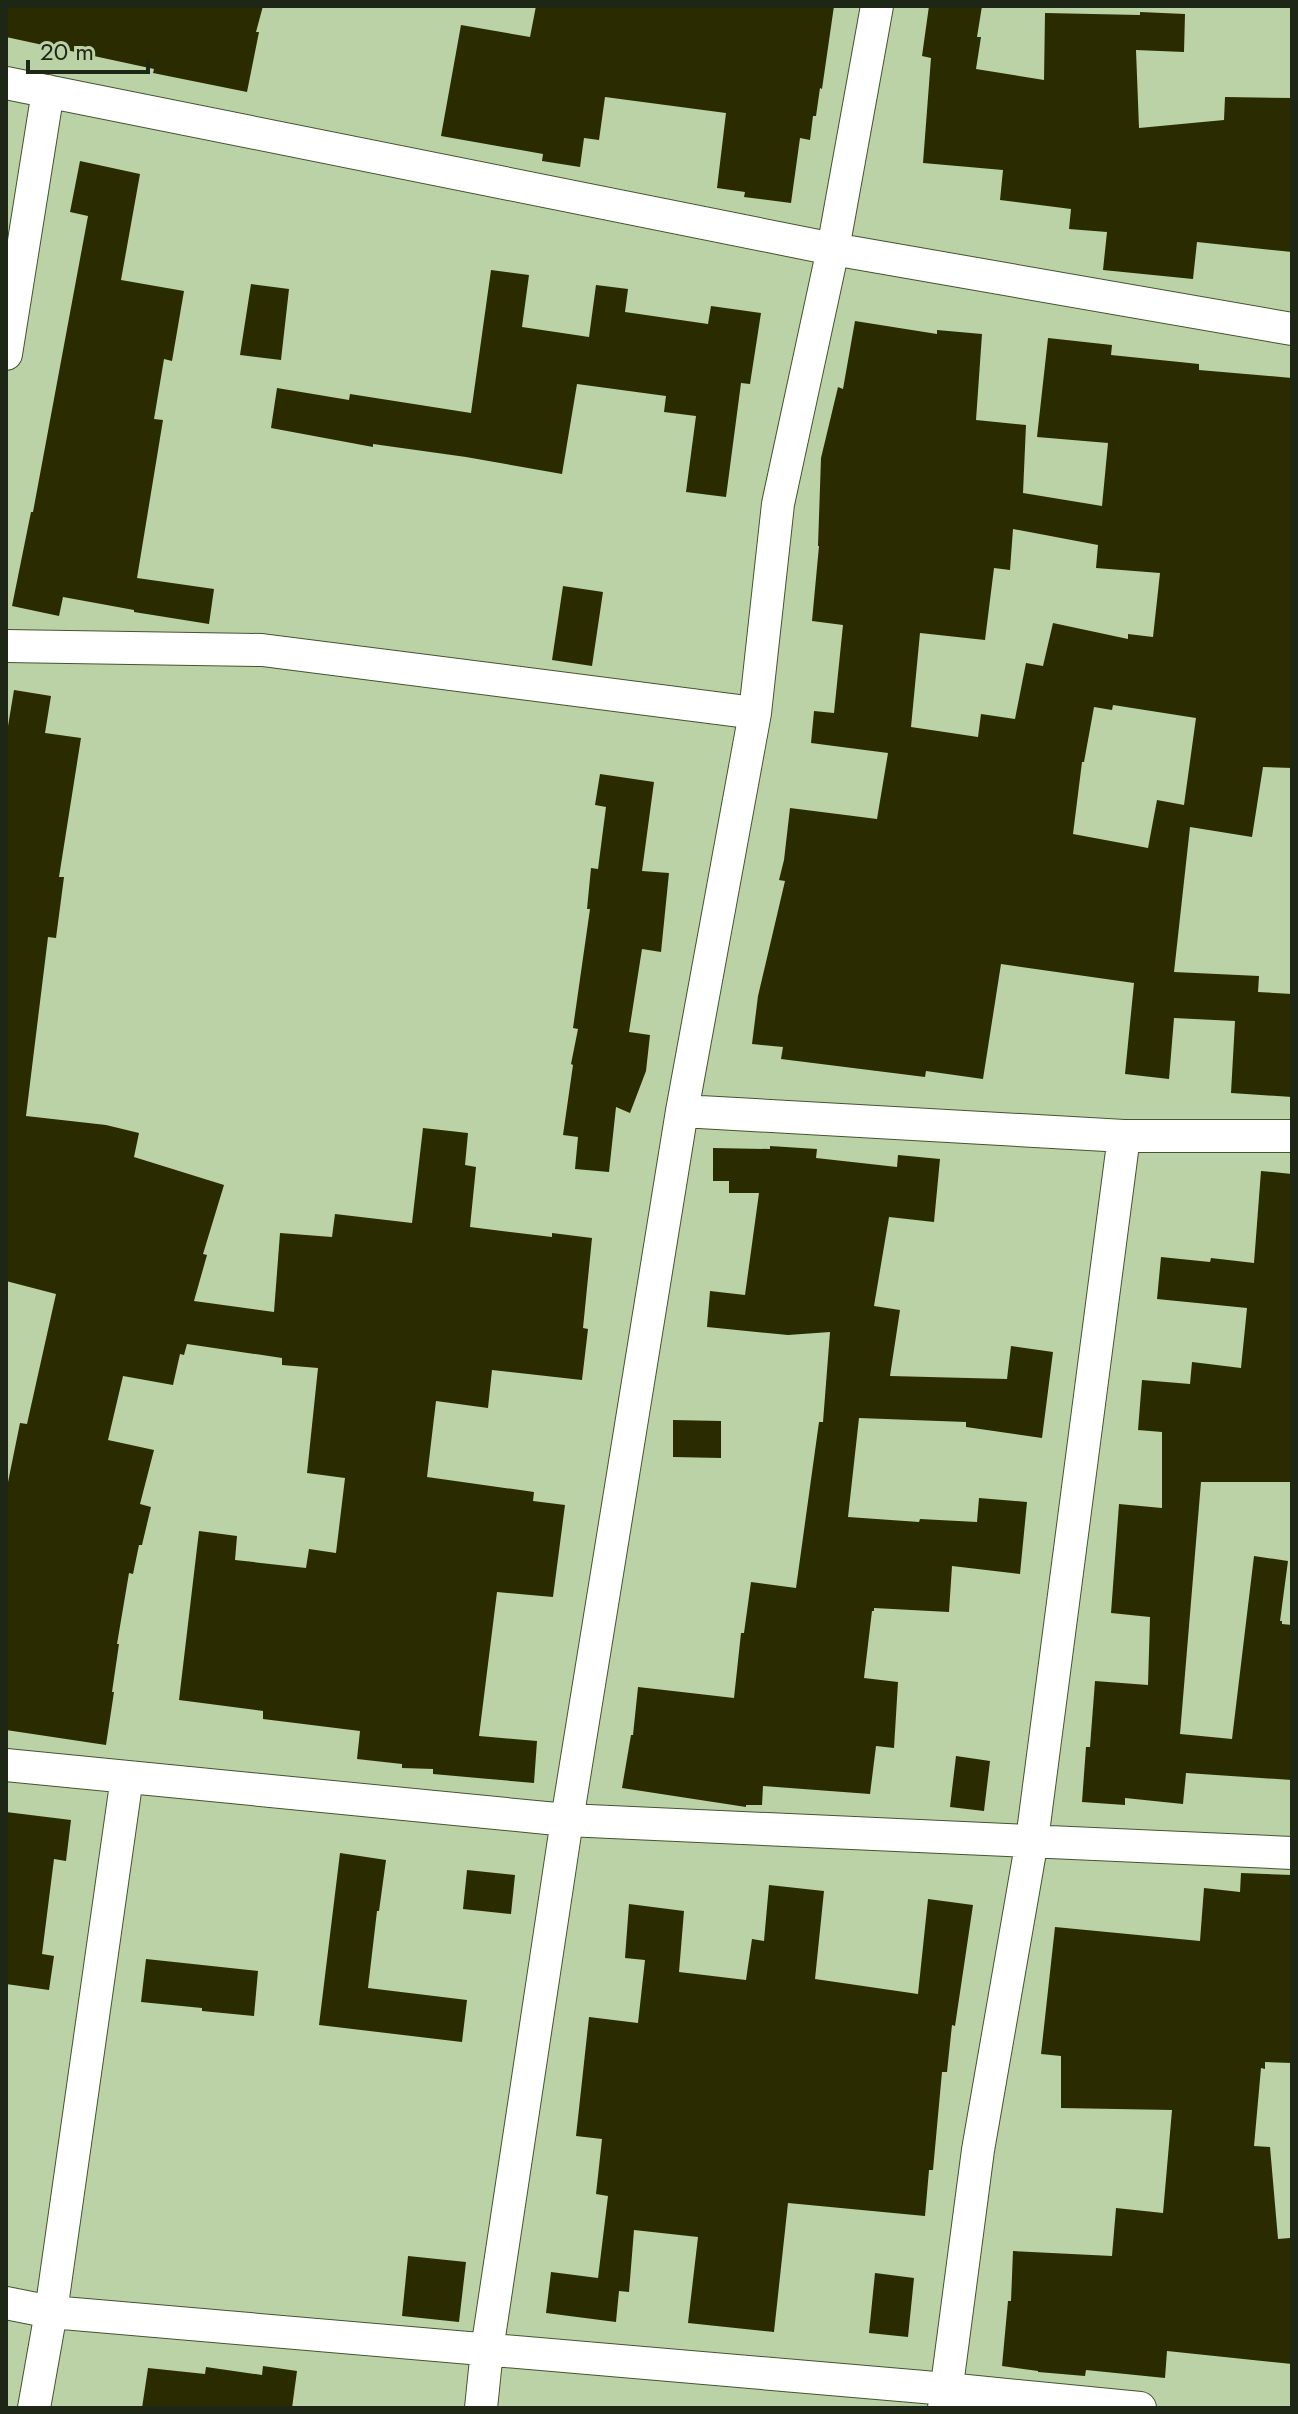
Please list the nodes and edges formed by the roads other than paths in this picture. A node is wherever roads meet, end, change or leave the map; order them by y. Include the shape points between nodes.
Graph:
1 (877, 6) edge
2 (6, 83) edge
3 (48, 91) junction
4 (833, 249) junction
5 (1292, 329) edge
6 (6, 354) edge
7 (6, 646) edge
8 (755, 713) junction
9 (682, 1111) junction
10 (1124, 1136) junction
11 (1292, 1136) edge
12 (6, 1765) edge
13 (127, 1777) junction
14 (567, 1820) junction
15 (1032, 1840) junction
16 (1292, 1853) edge
17 (6, 2303) edge
18 (51, 2312) junction
19 (487, 2350) junction
20 (946, 2398) edge
21 (34, 2408) edge
22 (481, 2408) edge
23 (1140, 2408) edge

1 - 4 street
2 - 3 street
3 - 4 street
3 - 6 street
4 - 5 street
4 - 8 street via 778,504
7 - 8 street via 262,650
8 - 9 street
9 - 10 street
9 - 14 street
10 - 11 street
10 - 15 street
12 - 13 street
13 - 14 street
13 - 18 street
14 - 15 street
14 - 19 street
15 - 16 street
15 - 20 street via 978,2150
17 - 18 street
18 - 19 street
18 - 21 street
19 - 20 street
19 - 22 street
20 - 23 street

